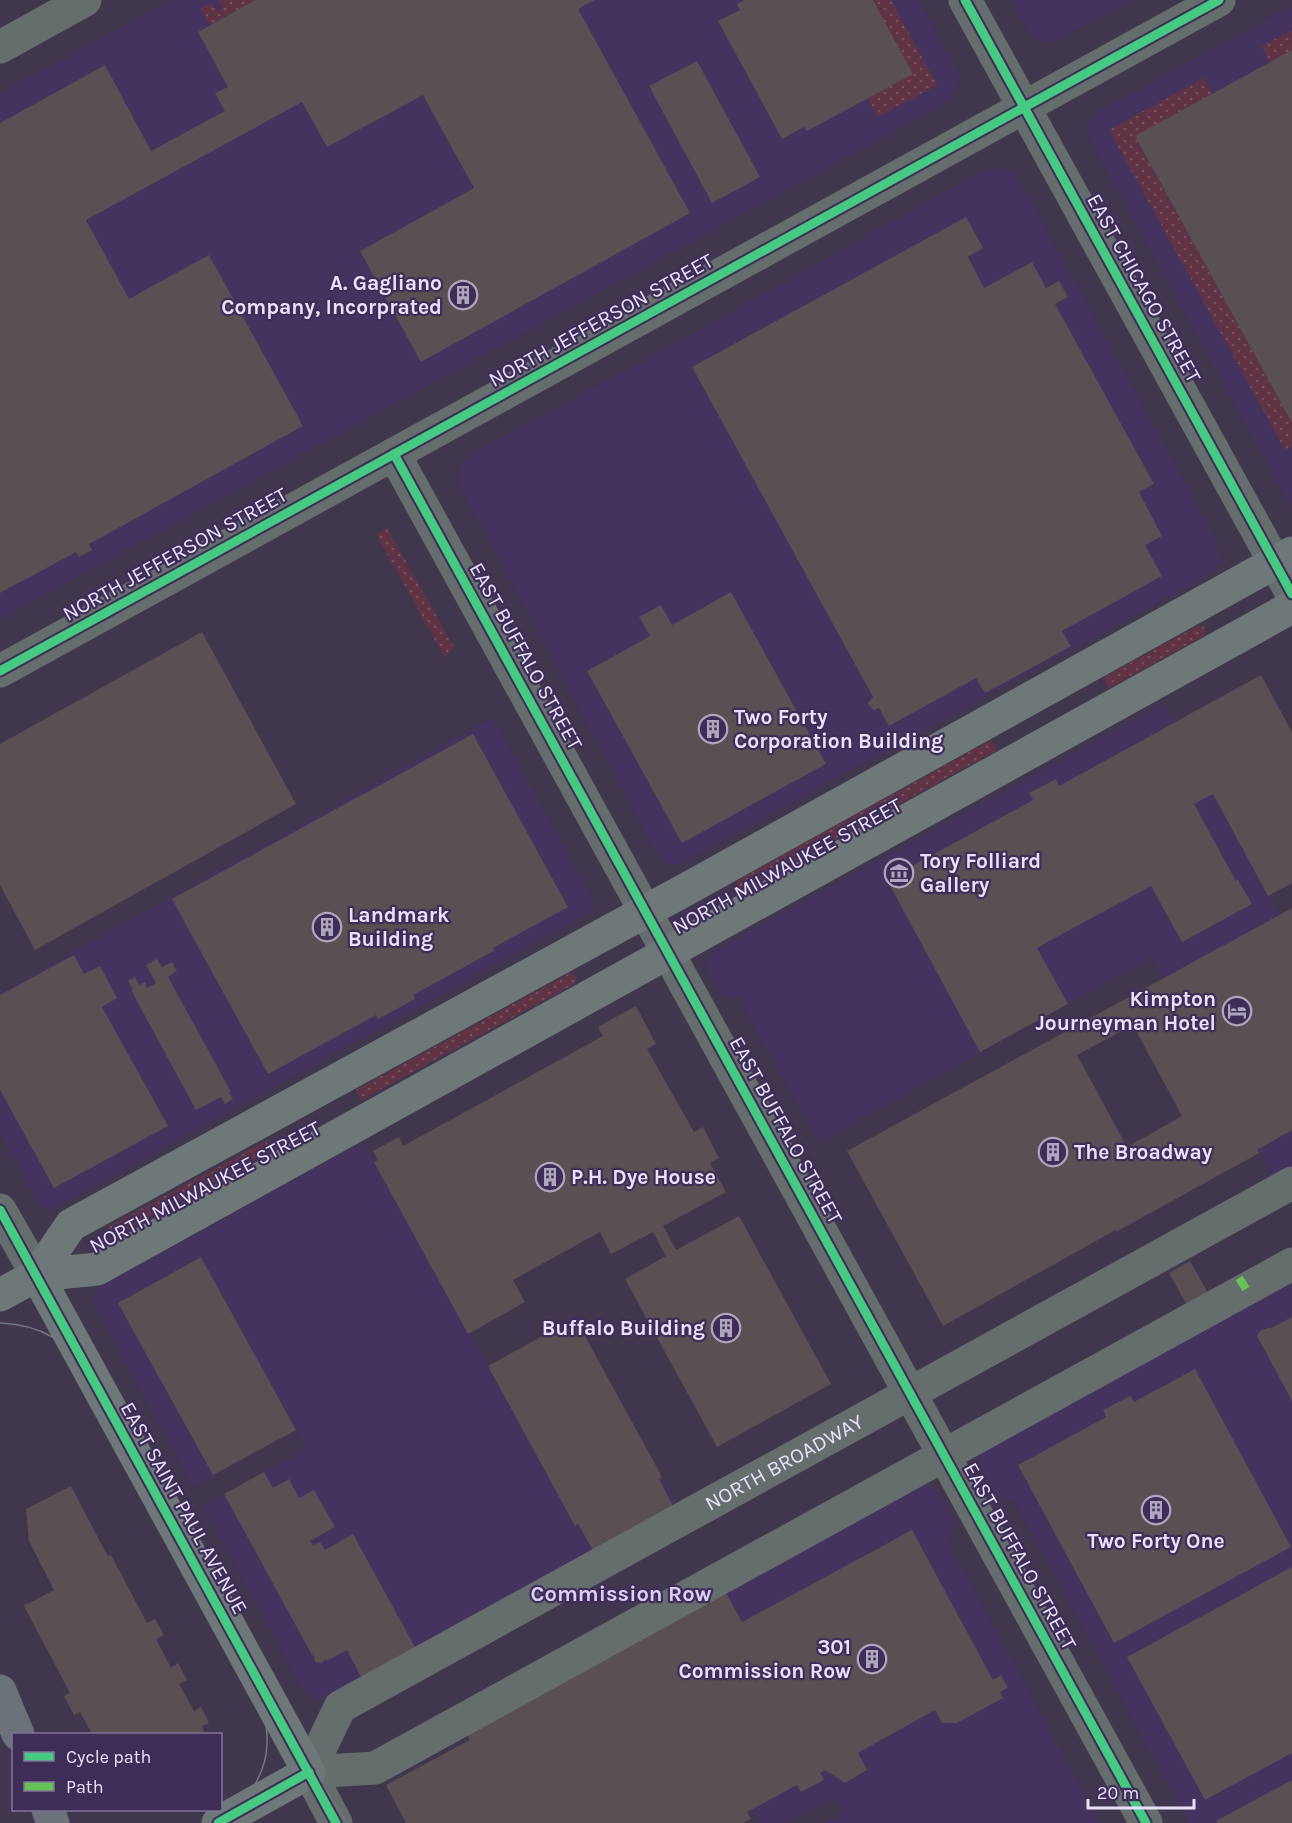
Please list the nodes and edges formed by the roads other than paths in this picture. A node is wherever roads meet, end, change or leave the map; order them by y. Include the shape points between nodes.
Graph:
1 (85, 0) edge
2 (965, 0) edge
3 (1219, 0) edge
4 (0, 47) edge
5 (1024, 107) junction
6 (394, 454) junction
7 (1283, 558) edge
8 (1292, 594) edge
9 (1292, 607) edge
10 (0, 671) edge
11 (1040, 692) junction
12 (1063, 734) junction
13 (645, 911) junction
14 (668, 953) junction
15 (1292, 1183) edge
16 (0, 1210) edge
17 (1292, 1264) edge
18 (37, 1275) junction
19 (0, 1295) edge
20 (910, 1394) junction
21 (944, 1455) junction
22 (0, 1691) edge
23 (18, 1733) edge
24 (309, 1772) junction
25 (218, 1823) edge
26 (336, 1823) edge
27 (1146, 1823) edge

1 - 4 street
2 - 5 street, EAST CHICAGO STREET
3 - 5 street, NORTH JEFFERSON STREET
5 - 6 street, NORTH JEFFERSON STREET
5 - 7 street, EAST CHICAGO STREET
6 - 10 street, NORTH JEFFERSON STREET
6 - 13 street, EAST BUFFALO STREET
7 - 8 street, EAST CHICAGO STREET
7 - 11 main road, NORTH MILWAUKEE STREET
9 - 12 main road, NORTH MILWAUKEE STREET
11 - 12 main road
11 - 13 main road, NORTH MILWAUKEE STREET
12 - 14 main road, NORTH MILWAUKEE STREET
13 - 14 street, EAST BUFFALO STREET
13 - 18 main road, NORTH MILWAUKEE STREET via 71,1225
14 - 18 main road, NORTH MILWAUKEE STREET via 97,1269
14 - 20 street, EAST BUFFALO STREET
15 - 20 street, NORTH BROADWAY
16 - 18 street, EAST SAINT PAUL AVENUE
17 - 21 street
18 - 19 main road, NORTH MILWAUKEE STREET
18 - 24 main road, EAST SAINT PAUL AVENUE
20 - 21 street, EAST BUFFALO STREET
20 - 24 street, NORTH BROADWAY via 340,1707
21 - 24 street via 375,1768
21 - 27 street, EAST BUFFALO STREET
22 - 23 highway
24 - 25 main road
24 - 26 street, EAST SAINT PAUL AVENUE

